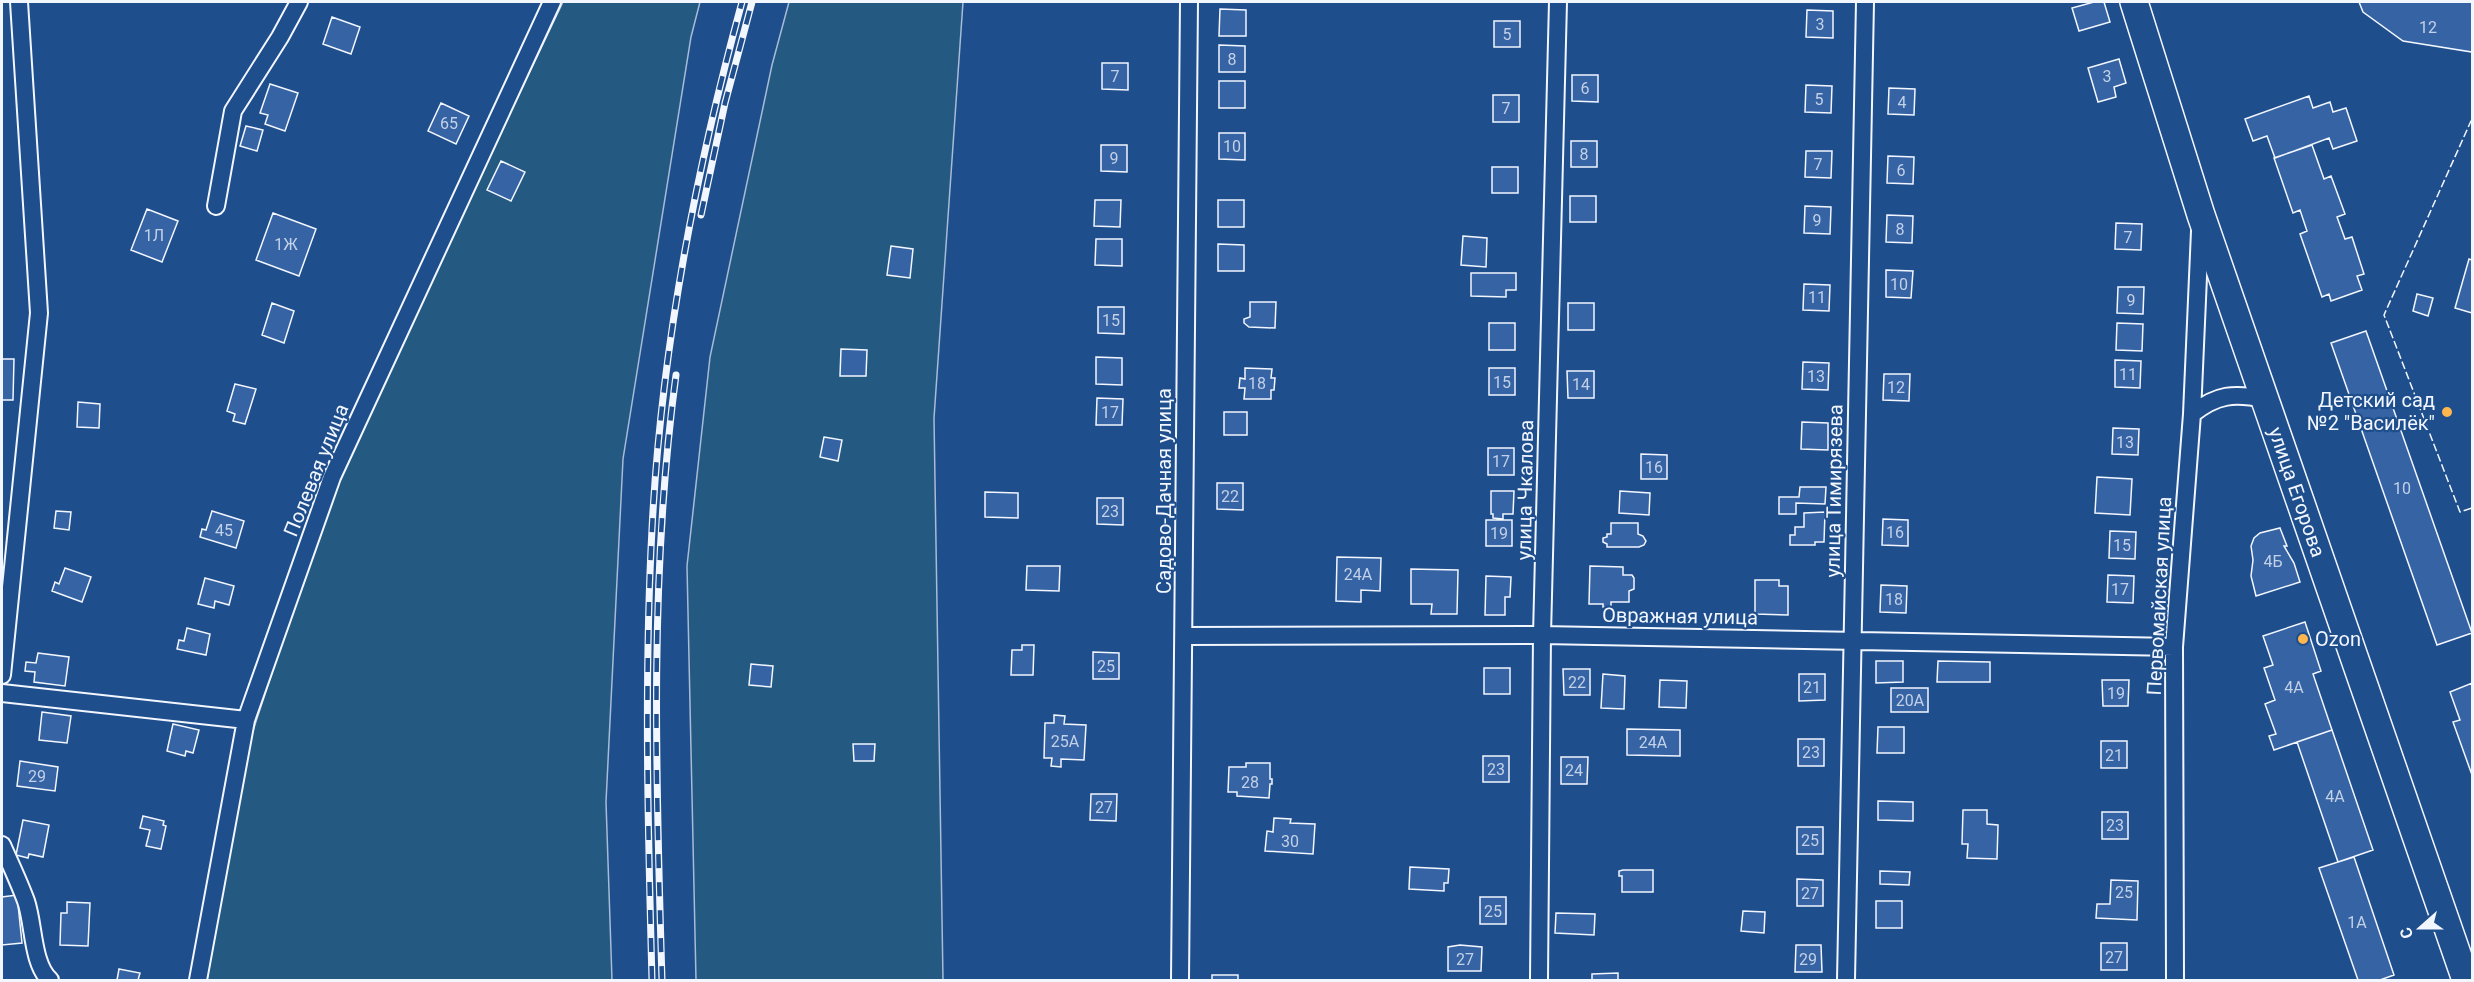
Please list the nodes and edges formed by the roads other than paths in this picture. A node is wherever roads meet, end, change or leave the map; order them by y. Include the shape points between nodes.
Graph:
1 (20, 2) edge
2 (299, 2) edge
3 (552, 2) edge
4 (1189, 2) edge
5 (1558, 2) edge
6 (1865, 2) edge
7 (2134, 2) edge
8 (216, 206) dead end
9 (2201, 215) junction
10 (2265, 399) junction
11 (2192, 414) junction
12 (1542, 635) junction
13 (1184, 636) junction
14 (1852, 640) junction
15 (2174, 647) junction
16 (2, 675) edge
17 (2, 693) edge
18 (246, 720) junction
19 (2, 844) edge
20 (50, 981) edge
21 (198, 981) edge
22 (1180, 981) edge
23 (1539, 981) edge
24 (1846, 981) edge
25 (2175, 981) edge
26 (2466, 981) edge

1 - 16 street via 39,313
2 - 8 street via 233,111
3 - 18 street, Полевая улица via 332,477
4 - 13 street, Садово-Дачная улица
5 - 12 street, улица Чкалова
6 - 14 street, улица Тимирязева
7 - 9 main road, улица Егорова
9 - 10 main road, улица Егорова
9 - 11 street, Первомайская улица
10 - 11 street via 2226,396 2207,402
10 - 26 main road, улица Егорова
11 - 15 street, Первомайская улица
12 - 13 street, Овражная улица
12 - 14 street, Овражная улица
12 - 23 street, улица Чкалова
13 - 22 street, Садово-Дачная улица
14 - 15 street, Овражная улица
14 - 24 street, улица Тимирязева
15 - 25 street, Первомайская улица
17 - 18 street
18 - 21 street, Полевая улица
19 - 20 street via 26,901 40,964

